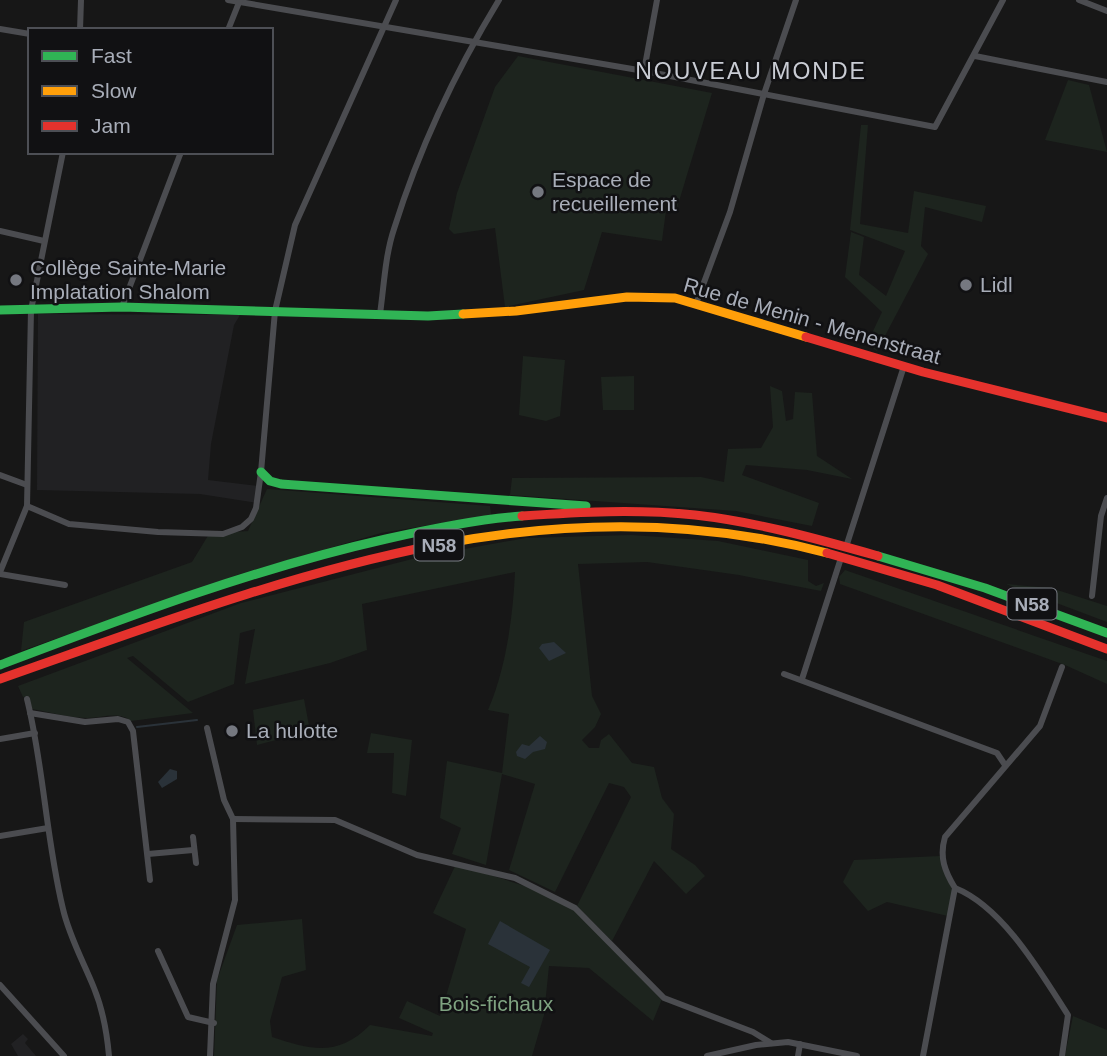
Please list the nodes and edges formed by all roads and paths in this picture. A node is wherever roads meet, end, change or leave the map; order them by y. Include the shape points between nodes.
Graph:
1 (81, 0) edge
2 (228, 0) edge
3 (397, 0) edge
4 (499, 0) edge
5 (657, 0) edge
6 (796, 0) edge
7 (1003, 0) edge
8 (1079, 0) edge
9 (239, 1) edge
10 (1107, 11) edge
11 (383, 25) junction
12 (80, 28) edge
13 (229, 28) edge
14 (0, 29) edge
15 (28, 34) edge
16 (474, 42) junction
17 (975, 56) junction
18 (644, 71) junction
19 (1107, 82) edge
20 (764, 94) junction
21 (63, 154) edge
22 (180, 154) edge
23 (0, 231) edge
24 (44, 241) junction
25 (696, 304) junction
26 (122, 307) junction
27 (0, 310) edge
28 (31, 310) junction
29 (275, 312) junction
30 (380, 314) junction
31 (904, 366) junction
32 (1107, 418) edge
33 (261, 472) junction
34 (0, 474) edge
35 (27, 485) junction
36 (1107, 498) edge
37 (27, 506) junction
38 (641, 512) junction
39 (1104, 516) edge
40 (846, 547) junction
41 (0, 548) edge
42 (8, 552) junction
43 (841, 558) junction
44 (0, 573) edge
45 (65, 585) dead end
46 (1092, 596) dead end
47 (1107, 633) edge
48 (1107, 649) edge
49 (0, 665) edge
50 (1062, 667) dead end
51 (32, 668) junction
52 (784, 674) dead end
53 (0, 679) edge
54 (802, 679) junction
55 (0, 685) edge
56 (27, 699) dead end
57 (30, 713) junction
58 (207, 728) dead end
59 (35, 733) junction
60 (0, 739) edge
61 (1005, 765) junction
62 (233, 819) junction
63 (48, 828) junction
64 (0, 836) edge
65 (193, 837) dead end
66 (193, 849) junction
67 (148, 854) junction
68 (196, 863) dead end
69 (150, 880) dead end
70 (955, 888) junction
71 (158, 951) dead end
72 (0, 985) edge
73 (214, 1023) junction
74 (771, 1043) junction
75 (800, 1044) junction
76 (64, 1056) edge
77 (109, 1056) edge
78 (210, 1056) edge
79 (708, 1056) edge
80 (798, 1056) edge
81 (857, 1056) edge
82 (923, 1056) edge
83 (1062, 1056) edge

1 - 12 street
2 - 9 street
3 - 11 street
4 - 16 street
5 - 18 street
6 - 20 street
7 - 17 street
8 - 10 street
9 - 11 street
9 - 13 street
11 - 16 street
11 - 29 street via 295,225
14 - 15 street
16 - 18 street
16 - 30 street via 439,111 393,231
17 - 19 street
17 - 20 street via 935,127
18 - 20 street
20 - 25 street via 730,212
21 - 24 street
22 - 26 street
23 - 24 street
24 - 28 street
25 - 30 main road, Rue de Menin - Menenstraat via 644,296 516,311
25 - 31 main road, Rue de Menin - Menenstraat
26 - 28 main road, Rue de Menin - Menenstraat
26 - 29 main road, Rue de Menin - Menenstraat
27 - 28 main road, Rue de Menin - Menenstraat
28 - 35 street
29 - 30 main road, Rue de Menin - Menenstraat
29 - 33 street
31 - 32 main road, Rue de Menin - Menenstraat
31 - 40 street
33 - 37 street via 251,519 223,534 69,524
33 - 38 main road via 281,484
34 - 35 street
35 - 37 street
36 - 39 street
37 - 42 street
38 - 40 main road, N58 via 764,526
38 - 49 main road, N58 via 528,515 390,539 288,565
39 - 46 street
40 - 47 main road, N58 via 956,576
41 - 42 street
42 - 44 street
43 - 48 main road, N58 via 944,588
43 - 51 main road, N58 via 682,529 594,526 505,533 300,577
43 - 54 street
44 - 45 street
50 - 61 street via 1040,726
51 - 53 main road, N58
51 - 55 main road
52 - 54 street
54 - 61 street via 997,753
56 - 57 street
57 - 59 street
57 - 67 street via 85,722 128,722 133,731
58 - 62 street
59 - 60 street
59 - 63 street
61 - 70 street via 945,838 944,867
62 - 73 street via 235,900 213,984
62 - 74 street via 335,820 417,855 515,877 575,908 664,998
63 - 64 street
63 - 77 street via 64,914 96,992
65 - 66 street
66 - 67 street
66 - 68 street
67 - 69 street
70 - 82 street
70 - 83 street via 1005,926 1068,1015
71 - 73 street via 188,1017
72 - 76 street
73 - 78 street
74 - 75 street
74 - 79 street
75 - 80 street
75 - 81 street

